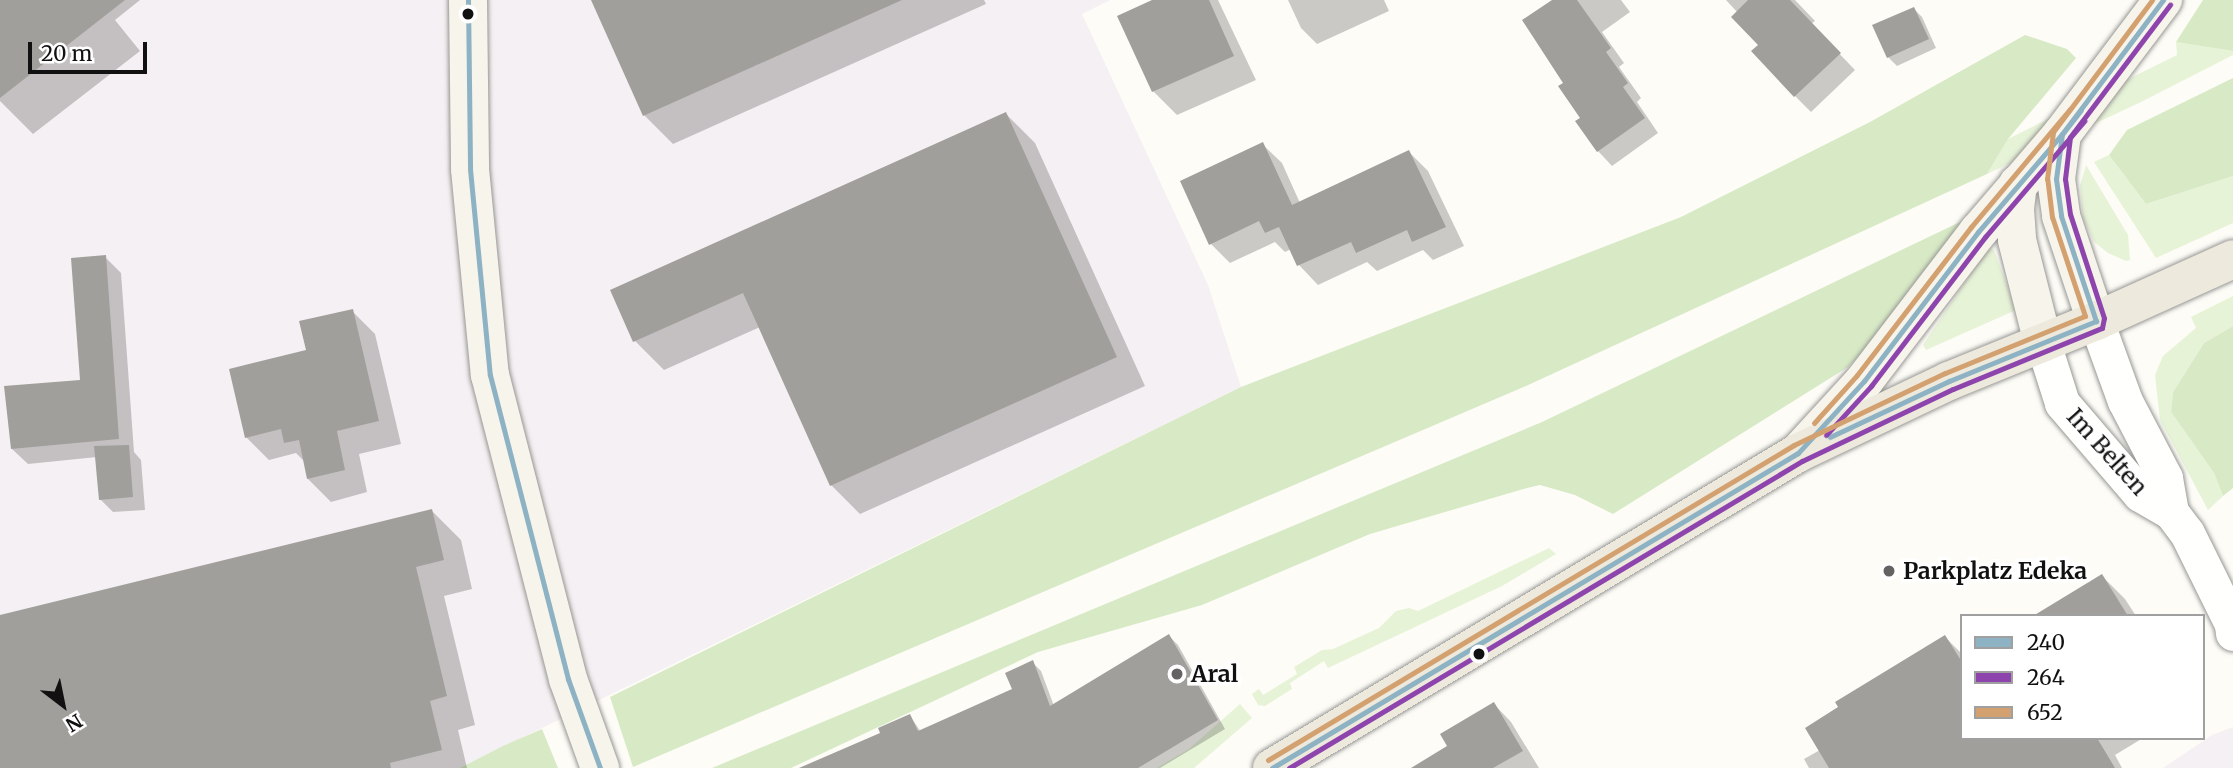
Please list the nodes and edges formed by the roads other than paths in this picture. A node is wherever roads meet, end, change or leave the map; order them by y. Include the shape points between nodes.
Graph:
1 (468, 0) edge
2 (2163, 0) edge
3 (2062, 134) junction
4 (2018, 184) junction
5 (2233, 259) edge
6 (2095, 321) junction
7 (2043, 343) junction
8 (1798, 453) junction
9 (2171, 512) junction
10 (2233, 634) edge
11 (1285, 765) edge
12 (600, 768) edge

1 - 12 main road via 470,169 490,375 568,679
2 - 3 main road
3 - 4 main road
3 - 6 main road via 2056,179 2061,216
4 - 7 main road via 2017,240
4 - 8 main road via 1864,381
5 - 6 main road
6 - 7 main road
6 - 9 street, Im Belten via 2121,393 2165,478
7 - 8 main road via 1949,381
7 - 9 street, Im Belten via 2062,403 2140,494
8 - 11 main road
9 - 10 street, Im Belten via 2187,533

